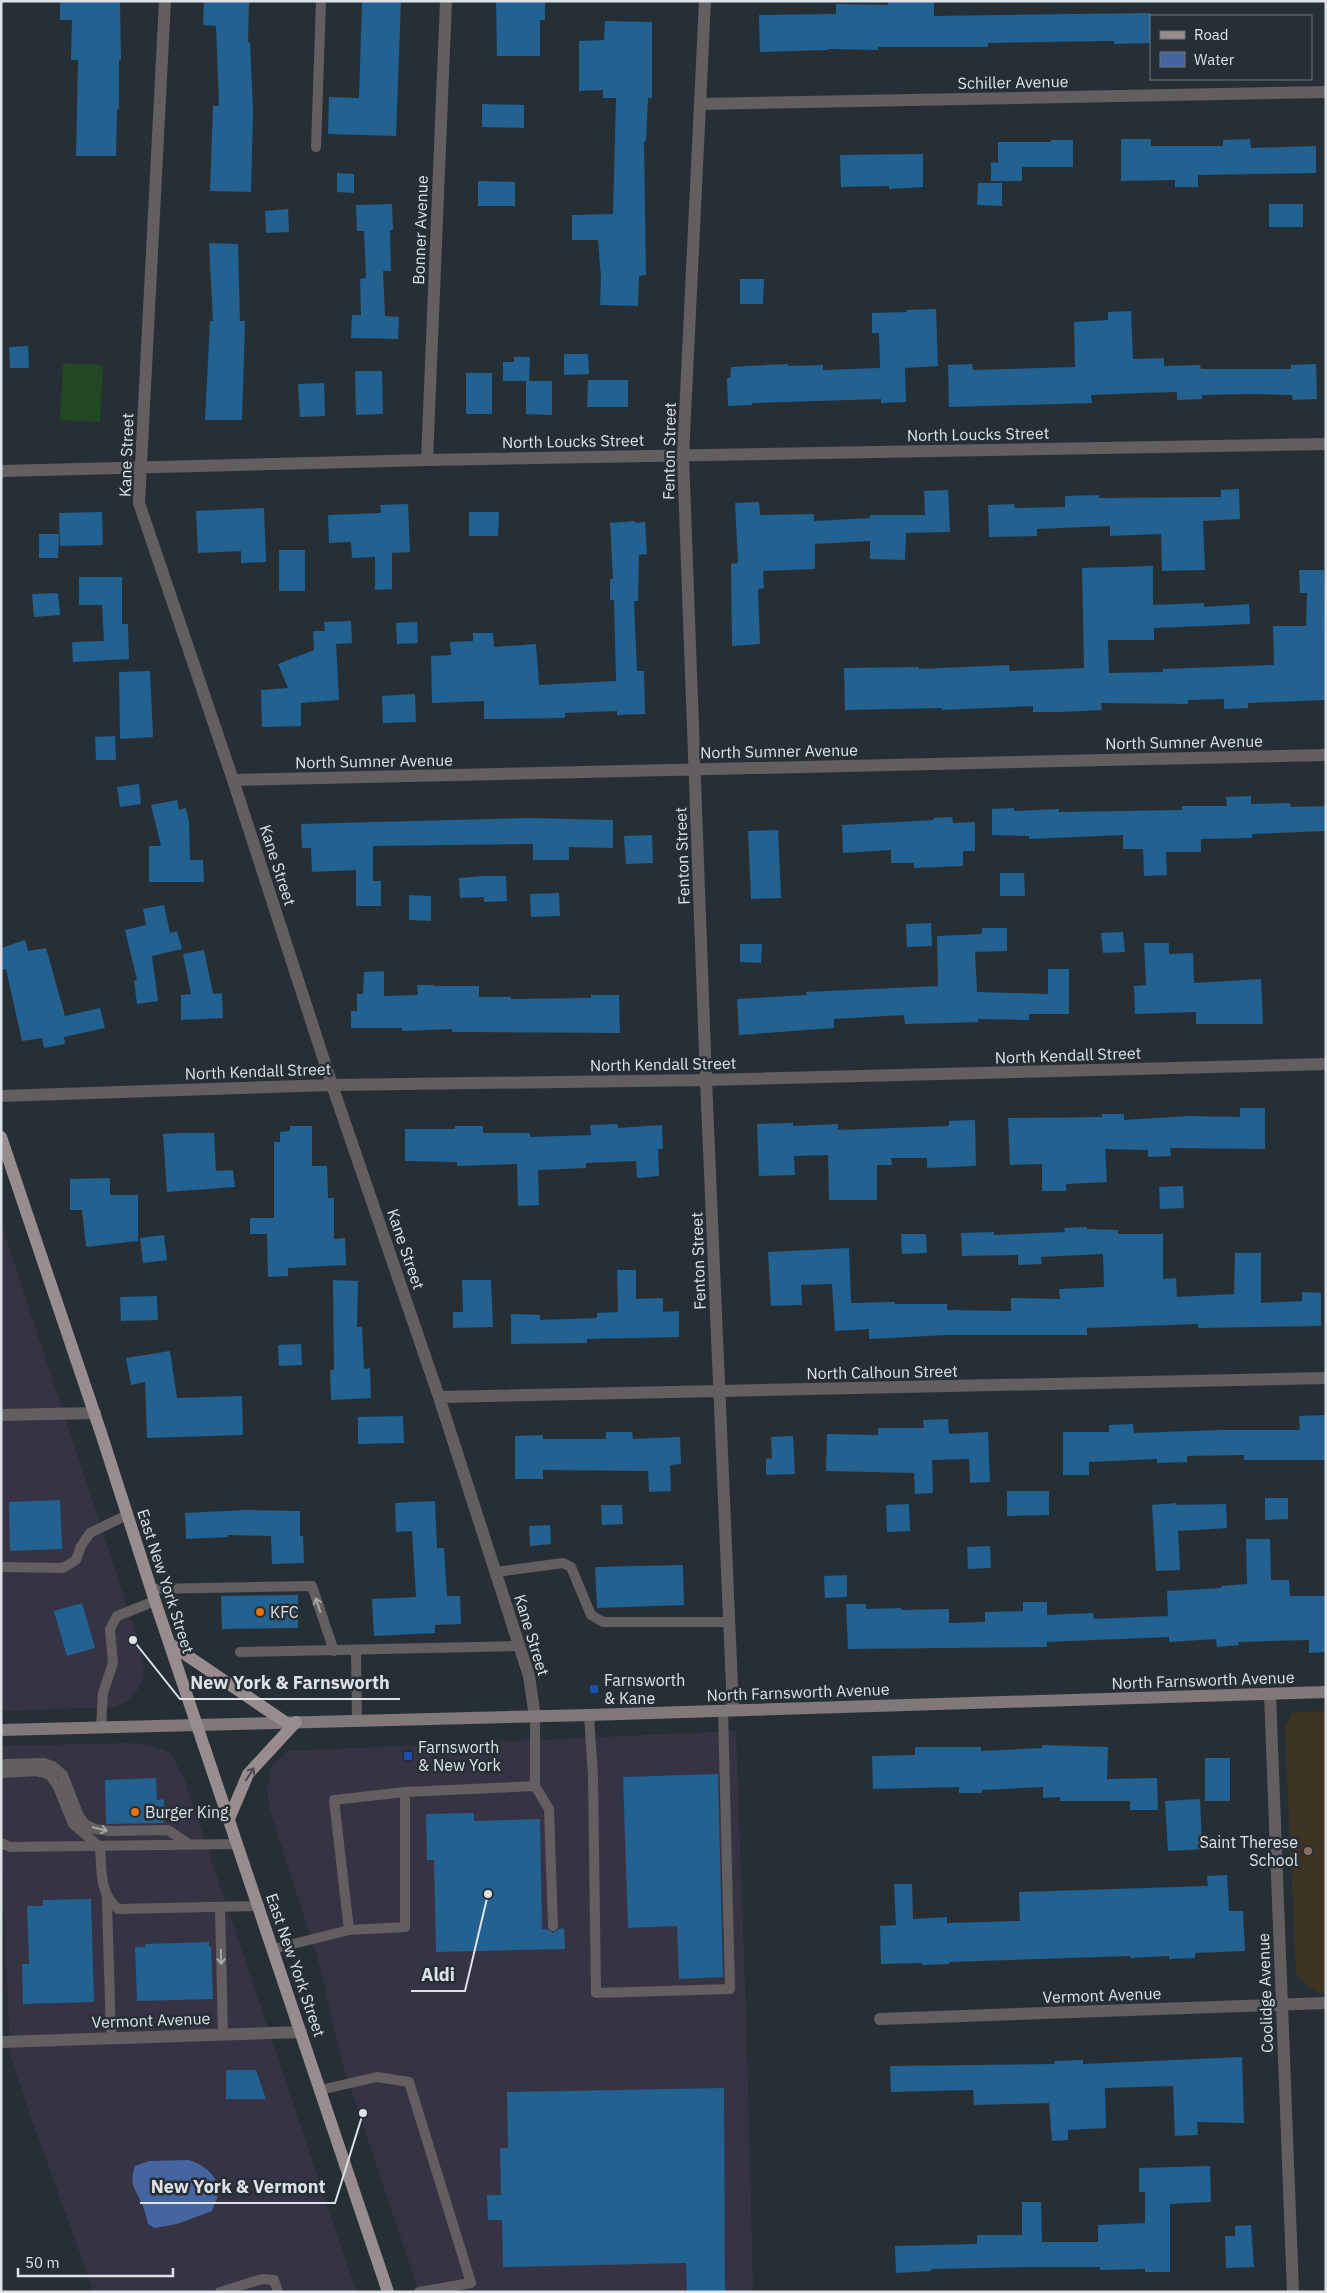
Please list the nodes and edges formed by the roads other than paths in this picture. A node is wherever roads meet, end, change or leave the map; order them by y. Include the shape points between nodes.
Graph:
1 (165, 1) edge
2 (321, 1) edge
3 (446, 1) edge
4 (705, 1) edge
5 (1326, 92) edge
6 (701, 104) junction
7 (316, 147) dead end
8 (1326, 444) edge
9 (683, 456) junction
10 (427, 460) junction
11 (140, 466) junction
12 (1, 471) edge
13 (1326, 755) edge
14 (695, 769) junction
15 (233, 780) junction
16 (1326, 1064) edge
17 (706, 1080) junction
18 (332, 1085) junction
19 (1, 1096) edge
20 (1, 1137) edge
21 (1326, 1378) edge
22 (720, 1392) junction
23 (439, 1397) junction
24 (95, 1413) junction
25 (1, 1416) edge
26 (127, 1515) junction
27 (1, 1567) edge
28 (496, 1572) junction
29 (153, 1595) junction
30 (730, 1622) junction
31 (170, 1644) junction
32 (519, 1646) junction
33 (356, 1650) junction
34 (334, 1651) junction
35 (240, 1652) dead end
36 (1326, 1692) edge
37 (1270, 1694) junction
38 (728, 1710) junction
39 (589, 1715) junction
40 (535, 1717) junction
41 (357, 1720) junction
42 (291, 1722) junction
43 (197, 1724) junction
44 (101, 1727) junction
45 (1, 1730) edge
46 (1, 1768) edge
47 (1, 1772) edge
48 (535, 1786) junction
49 (404, 1792) junction
50 (229, 1818) junction
51 (1, 1843) edge
52 (238, 1844) junction
53 (190, 1845) junction
54 (100, 1847) junction
55 (108, 1900) junction
56 (259, 1906) junction
57 (220, 1908) junction
58 (554, 1926) dead end
59 (349, 1930) junction
60 (273, 1949) junction
61 (1326, 2003) edge
62 (1281, 2004) junction
63 (880, 2020) dead end
64 (301, 2032) junction
65 (223, 2034) junction
66 (110, 2038) junction
67 (1, 2042) edge
68 (320, 2090) junction
69 (472, 2287) edge
70 (220, 2292) edge
71 (278, 2292) edge
72 (388, 2292) edge
73 (419, 2292) edge
74 (1293, 2292) edge

1 - 11 street, Kane Street
2 - 7 lane
3 - 10 street, Bonner Avenue
4 - 6 street, Fenton Street
5 - 6 street, Schiller Avenue
6 - 9 street, Fenton Street
8 - 9 street, North Loucks Street
9 - 10 street, North Loucks Street
9 - 14 street, Fenton Street
10 - 11 street, North Loucks Street
11 - 12 street, North Loucks Street
11 - 15 street, Kane Street via 139,503
13 - 14 street, North Sumner Avenue
14 - 15 street, North Sumner Avenue
14 - 17 street, Fenton Street
15 - 18 street, Kane Street
16 - 17 street, North Kendall Street
17 - 18 street, North Kendall Street
17 - 22 street, Fenton Street
18 - 19 street, North Kendall Street
18 - 23 street, Kane Street
20 - 24 main road, East New York Street
21 - 22 street, North Calhoun Street
22 - 23 street, North Calhoun Street
22 - 30 street, Fenton Street
23 - 28 street, Kane Street
24 - 25 street
24 - 26 main road, East New York Street
26 - 27 lane via 90,1533 76,1560 63,1568
26 - 29 main road, East New York Street
28 - 30 lane via 563,1563 571,1567 592,1615 603,1622
28 - 32 street, Kane Street
29 - 31 main road, East New York Street
34 -> 29 lane via 312,1586
29 - 44 lane via 117,1616 110,1629 113,1663 103,1693
30 - 38 street, Fenton Street
31 - 42 main road
31 - 43 main road, East New York Street
32 - 33 lane
32 - 40 street, Kane Street via 529,1676
33 - 34 lane
33 - 41 lane
34 - 35 lane
36 - 37 main road, North Farnsworth Avenue
37 - 38 main road, North Farnsworth Avenue
37 - 62 street, Coolidge Avenue
38 - 39 main road, North Farnsworth Avenue
38 - 39 lane via 730,1989 596,1993
39 - 40 main road, North Farnsworth Avenue
40 - 41 main road, North Farnsworth Avenue
40 - 48 lane
41 - 42 main road, North Farnsworth Avenue
42 - 43 main road, North Farnsworth Avenue
50 -> 42 main road via 248,1774
43 - 44 main road, North Farnsworth Avenue
43 - 50 main road, East New York Street
44 - 45 main road, North Farnsworth Avenue
46 -> 53 lane via 5,1764 44,1763 54,1767 62,1775 79,1816 95,1829 168,1830
47 - 54 lane via 36,1771 50,1775 73,1824
48 - 49 lane
48 - 58 lane via 549,1809
49 - 59 lane via 405,1927
49 - 59 lane via 334,1800
50 - 52 main road, East New York Street
51 - 54 lane via 10,1847
52 - 53 lane
52 - 56 main road, East New York Street
53 - 54 lane
54 - 55 lane via 103,1885
55 - 57 lane via 118,1909
55 - 66 lane
56 - 57 lane
56 - 60 main road, East New York Street
57 -> 65 lane
59 - 60 lane
60 - 64 main road, East New York Street
61 - 62 street, Vermont Avenue
62 - 63 street, Vermont Avenue
62 - 74 street, Coolidge Avenue
64 - 65 street, Vermont Avenue
64 - 68 main road, East New York Street
65 - 66 street, Vermont Avenue
66 - 67 street, Vermont Avenue
68 - 69 lane via 377,2077 409,2082
68 - 72 main road, East New York Street
69 - 73 lane
70 - 71 lane via 262,2279 274,2280

